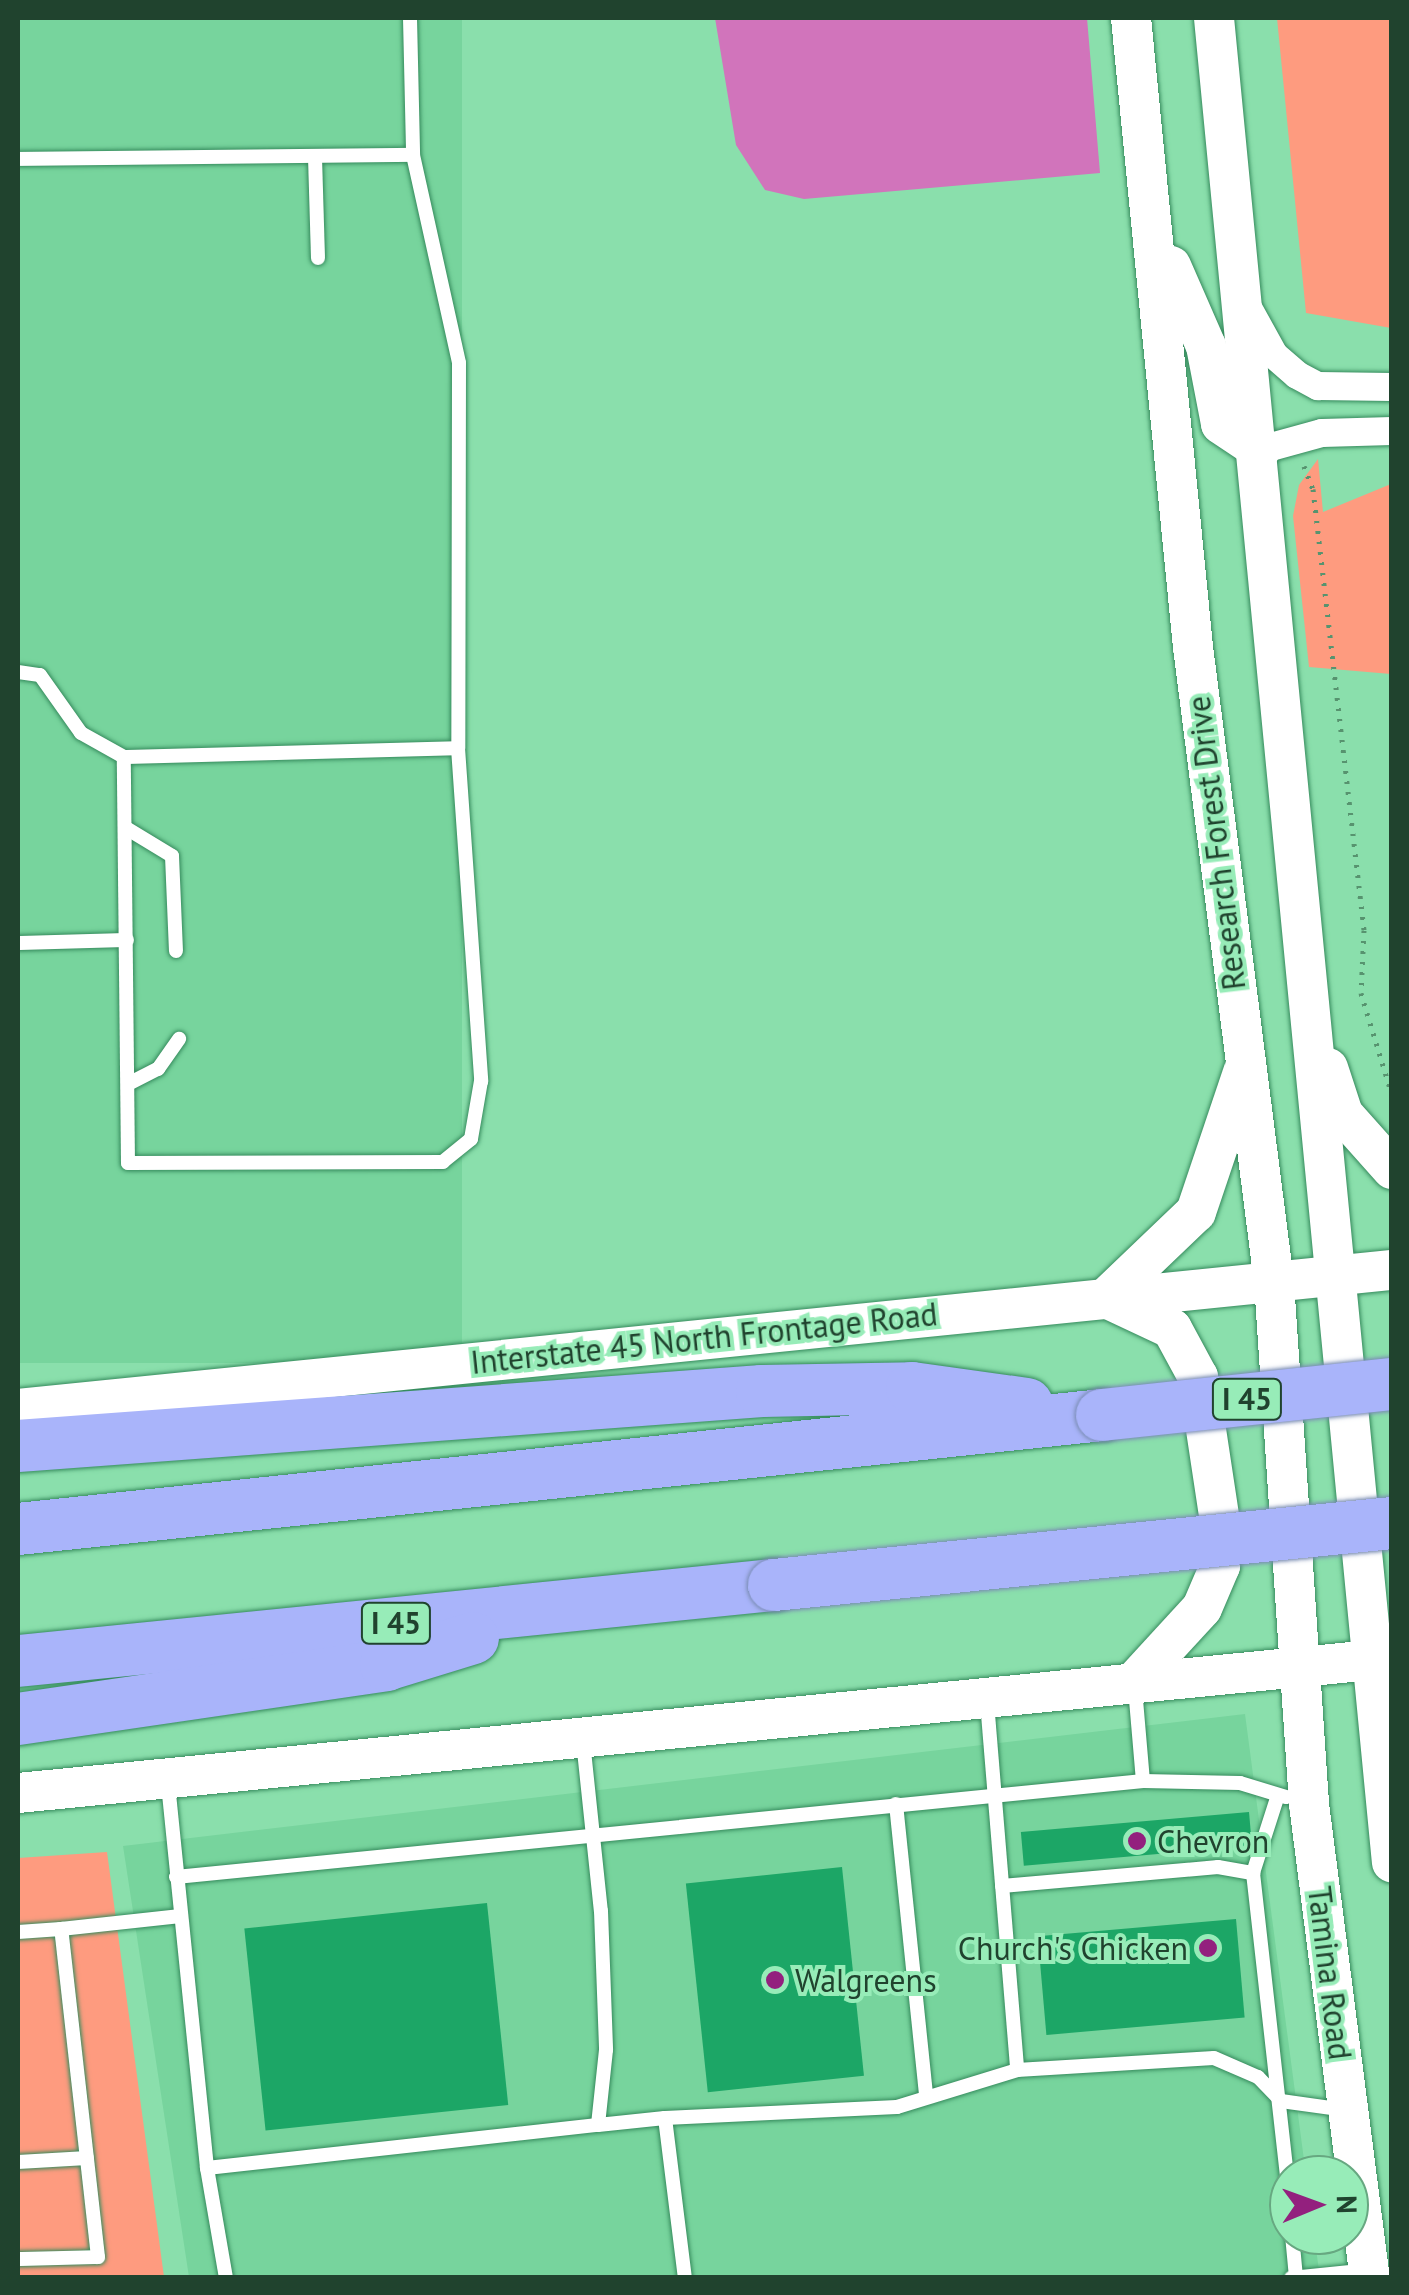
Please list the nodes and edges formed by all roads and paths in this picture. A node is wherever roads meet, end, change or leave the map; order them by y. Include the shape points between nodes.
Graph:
1 (410, 18) edge
2 (1131, 18) edge
3 (1214, 18) edge
4 (413, 155) junction
5 (315, 156) junction
6 (18, 159) edge
7 (1158, 235) junction
8 (318, 258) dead end
9 (1244, 301) junction
10 (1392, 387) edge
11 (1392, 431) edge
12 (1302, 444) junction
13 (1260, 450) junction
14 (18, 672) edge
15 (458, 748) junction
16 (124, 758) junction
17 (126, 828) junction
18 (127, 940) junction
19 (18, 943) edge
20 (176, 951) dead end
21 (1310, 1012) junction
22 (179, 1039) dead end
23 (1242, 1072) junction
24 (128, 1084) junction
25 (1392, 1094) edge
26 (1392, 1169) edge
27 (1392, 1270) edge
28 (1332, 1276) junction
29 (1274, 1282) junction
30 (1106, 1298) junction
31 (1392, 1384) edge
32 (18, 1409) edge
33 (1102, 1415) junction
34 (18, 1446) edge
35 (1392, 1523) edge
36 (18, 1530) edge
37 (585, 1604) junction
38 (1383, 1659) edge
39 (18, 1661) edge
40 (1299, 1667) junction
41 (1134, 1682) junction
42 (986, 1696) junction
43 (18, 1719) edge
44 (582, 1736) junction
45 (168, 1778) junction
46 (1143, 1781) junction
47 (18, 1793) edge
48 (994, 1794) junction
49 (1293, 1800) junction
50 (896, 1804) junction
51 (594, 1833) junction
52 (1392, 1862) edge
53 (1253, 1872) junction
54 (176, 1876) junction
55 (1002, 1886) junction
56 (180, 1916) junction
57 (62, 1929) junction
58 (18, 1932) edge
59 (1017, 2070) junction
60 (926, 2094) junction
61 (1281, 2100) junction
62 (1348, 2110) junction
63 (665, 2118) junction
64 (598, 2125) junction
65 (1286, 2155) edge
66 (87, 2158) junction
67 (18, 2162) edge
68 (207, 2168) junction
69 (18, 2259) edge
70 (1369, 2274) edge
71 (1293, 2277) edge
72 (226, 2278) edge
73 (685, 2278) edge

1 - 4 lane
2 - 7 main road, Research Forest Drive
3 - 9 main road
4 - 5 lane
4 - 15 lane via 460,363
5 - 6 lane
5 - 8 lane
7 - 13 main road via 1206,346 1221,424
7 - 23 main road, Research Forest Drive via 1193,647
9 - 10 street via 1274,355 1297,375 1318,386
9 - 13 main road
11 - 12 street via 1322,433
12 - 13 street
12 - 25 path via 1364,930 1361,993
13 - 21 main road
14 - 16 lane via 40,675 81,732
15 - 16 lane
15 - 24 lane via 481,1081 472,1138 443,1162 128,1164
16 - 17 lane
17 - 18 lane
17 - 20 lane via 172,856
18 - 19 lane
18 - 24 lane
21 - 26 main road via 1343,1114
21 - 28 main road
22 - 24 lane via 158,1069
23 - 29 main road, Research Forest Drive via 1256,1113
23 - 30 main road via 1196,1212
27 - 28 main road, Interstate 45 North Frontage Road
28 - 29 main road, Interstate 45 North Frontage Road
28 - 38 main road
29 - 30 main road, Interstate 45 North Frontage Road
29 - 40 main road, Research Forest Drive
30 - 32 main road, Interstate 45 North Frontage Road
30 - 41 main road via 1172,1329 1198,1377 1211,1425 1220,1522 1220,1566 1202,1608
31 - 33 highway, I 45, bridge
33 - 34 highway via 912,1388 762,1391
33 - 36 highway, I 45
35 - 37 highway, I 45, bridge
37 - 39 highway, I 45
37 - 43 highway via 386,1665
38 - 40 main road
38 - 52 main road
40 - 41 main road
40 - 49 main road, Tamina Road
41 - 42 main road
41 - 46 lane
42 - 44 main road
42 - 48 lane
44 - 45 main road
44 - 51 lane
45 - 47 main road
45 - 54 lane
46 - 48 lane
46 - 49 lane via 1240,1783
48 - 50 lane
48 - 55 lane
49 - 53 lane
49 - 62 main road, Tamina Road
50 - 51 lane
50 - 60 lane
51 - 54 lane
51 - 64 lane via 606,2050
53 - 55 lane via 1218,1867
53 - 61 lane
54 - 56 lane
55 - 59 lane
56 - 57 lane
56 - 68 lane
57 - 58 lane
57 - 66 lane
59 - 60 lane
59 - 61 lane via 1214,2058 1258,2077
60 - 63 lane via 897,2107
61 - 62 lane
61 - 65 lane
62 - 70 main road, Tamina Road
63 - 64 lane
63 - 73 lane
64 - 68 lane
66 - 67 lane
66 - 69 lane via 98,2257
68 - 72 lane
70 - 71 lane

